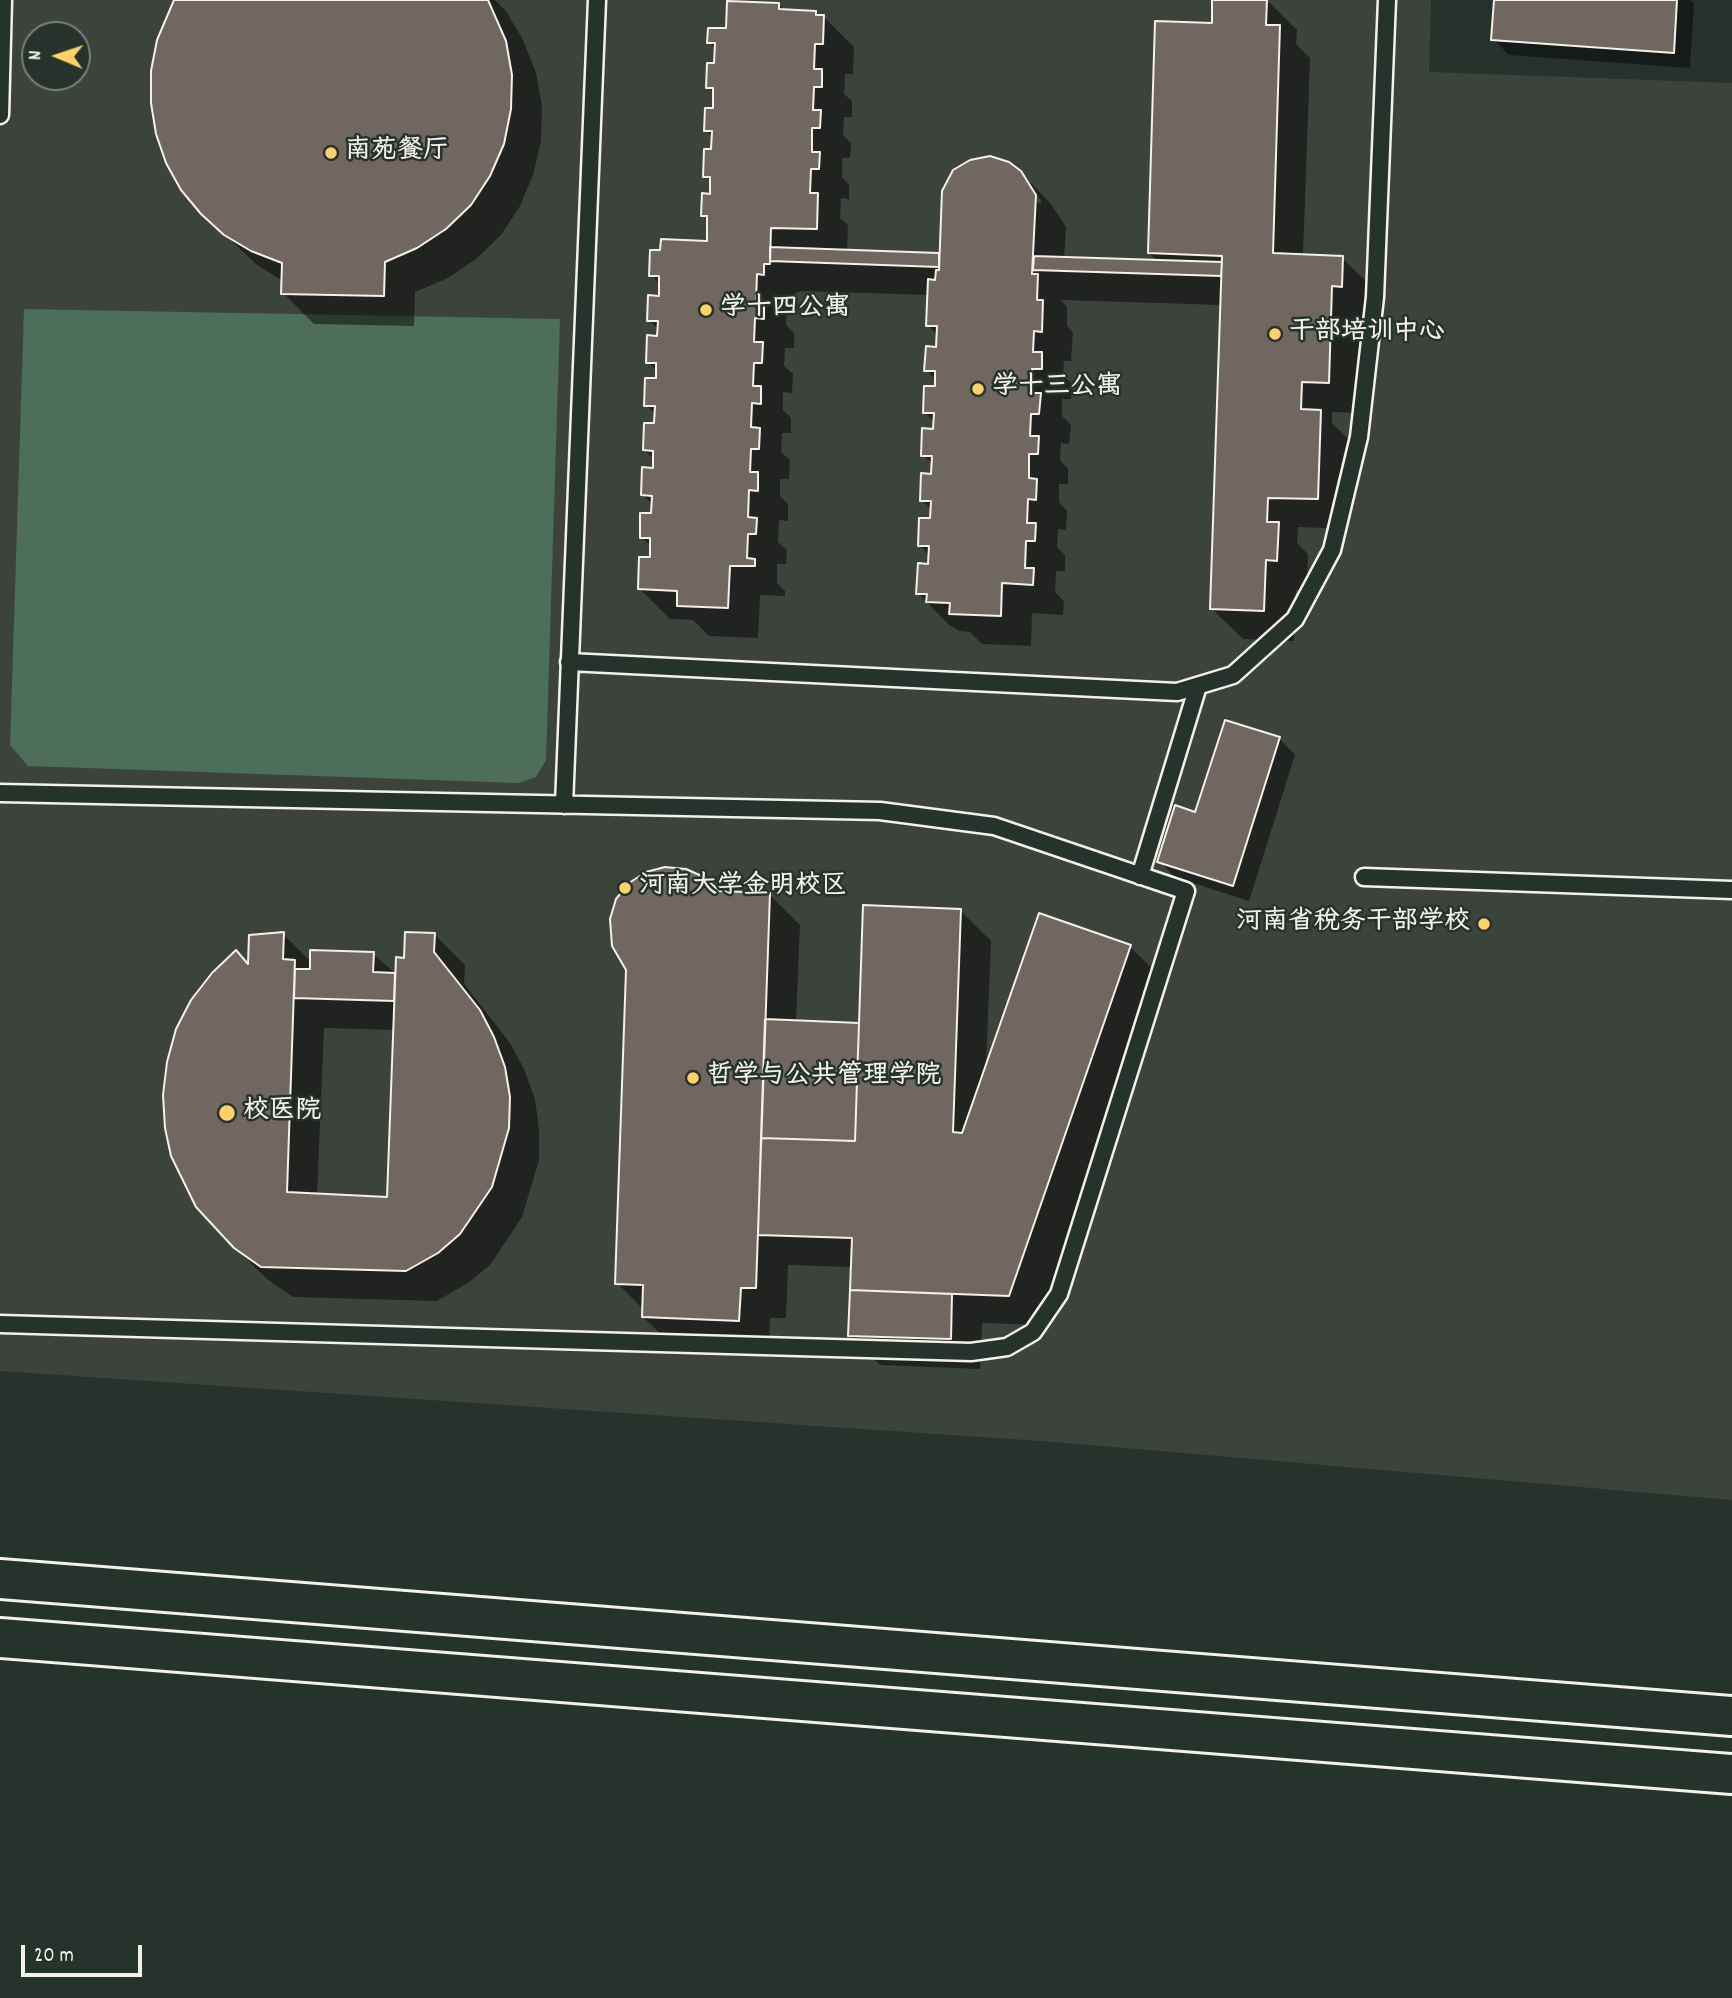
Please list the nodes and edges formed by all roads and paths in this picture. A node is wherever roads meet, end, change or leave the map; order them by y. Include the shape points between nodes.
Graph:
1 (3, 0) edge
2 (597, 0) edge
3 (1387, 0) edge
4 (0, 115) edge
5 (569, 662) junction
6 (1198, 686) junction
7 (0, 793) edge
8 (564, 805) junction
9 (1140, 876) junction
10 (1364, 877) dead end
11 (1732, 890) edge
12 (0, 1324) edge
13 (0, 1579) edge
14 (0, 1638) edge
15 (1732, 1716) edge
16 (1732, 1774) edge

1 - 4 lane
2 - 5 lane
3 - 6 lane via 1375,297 1359,436 1332,550 1294,619 1233,675
5 - 6 lane via 1177,692
5 - 8 lane
6 - 9 lane
7 - 8 lane
8 - 9 lane via 880,811 994,826
9 - 12 lane via 1186,891 1059,1294 1033,1332 1007,1347 971,1352
10 - 11 lane
13 - 15 main road
14 - 16 main road

